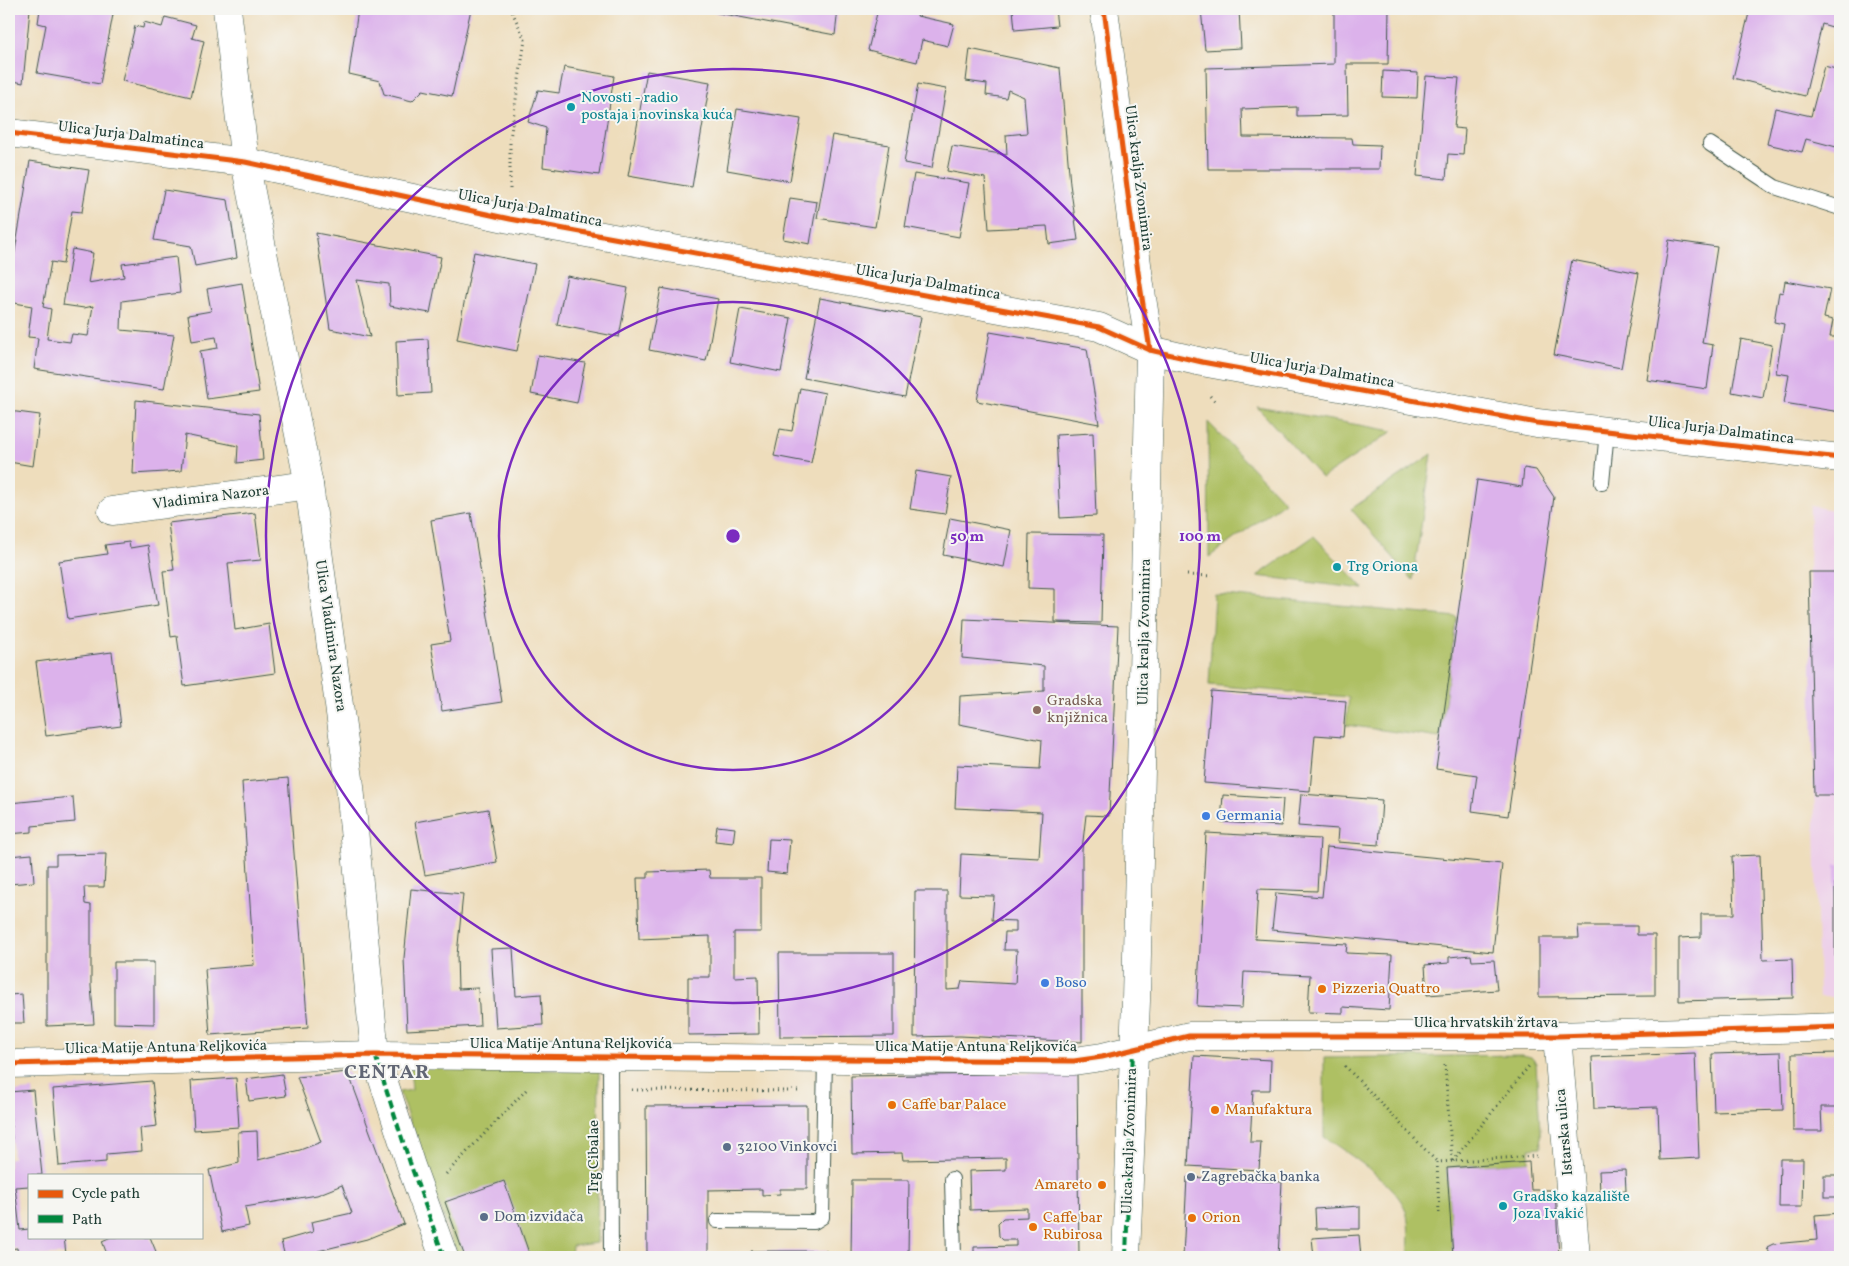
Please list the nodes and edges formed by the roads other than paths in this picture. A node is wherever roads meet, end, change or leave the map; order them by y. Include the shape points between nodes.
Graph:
1 (227, 9) edge
2 (1104, 9) edge
3 (9, 133) edge
4 (1710, 144) dead end
5 (246, 162) junction
6 (1840, 208) edge
7 (1150, 350) junction
8 (1607, 431) junction
9 (1840, 458) edge
10 (1602, 483) dead end
11 (309, 485) junction
12 (112, 511) dead end
13 (1840, 1027) edge
14 (1558, 1036) junction
15 (1133, 1049) junction
16 (376, 1055) junction
17 (610, 1056) junction
18 (825, 1058) junction
19 (9, 1064) edge
20 (952, 1179) dead end
21 (717, 1221) dead end
22 (444, 1257) edge
23 (611, 1257) edge
24 (954, 1257) edge
25 (1126, 1257) edge
26 (1576, 1257) edge

1 - 5 street, Ulica Vladimira Nazora
2 - 7 street, Ulica kralja Zvonimira
3 - 5 street, Ulica Jurja Dalmatinca
4 - 6 lane via 1775,186
5 - 7 street, Ulica Jurja Dalmatinca via 510,219 1099,327
5 - 11 street, Ulica Vladimira Nazora
7 - 8 street, Ulica Jurja Dalmatinca via 1528,421
7 - 15 street, Ulica kralja Zvonimira
8 - 9 street, Ulica Jurja Dalmatinca
8 - 10 lane
11 - 12 street, Vladimira Nazora
11 - 16 street, Ulica Vladimira Nazora via 350,786
13 - 14 street, Ulica hrvatskih žrtava
14 - 15 street, Ulica hrvatskih žrtava via 1189,1036
14 - 26 street, Istarska ulica
15 - 18 street, Ulica Matije Antuna Reljkovića via 1074,1061
15 - 25 street, Ulica kralja Zvonimira
16 - 17 street, Ulica Matije Antuna Reljkovića
16 - 19 street, Ulica Matije Antuna Reljkovića
16 - 22 street, Ulica Vladimira Nazora
17 - 18 street, Ulica Matije Antuna Reljkovića
17 - 23 lane, Trg Cibalae
18 - 21 lane via 822,1217 814,1222
20 - 24 lane

